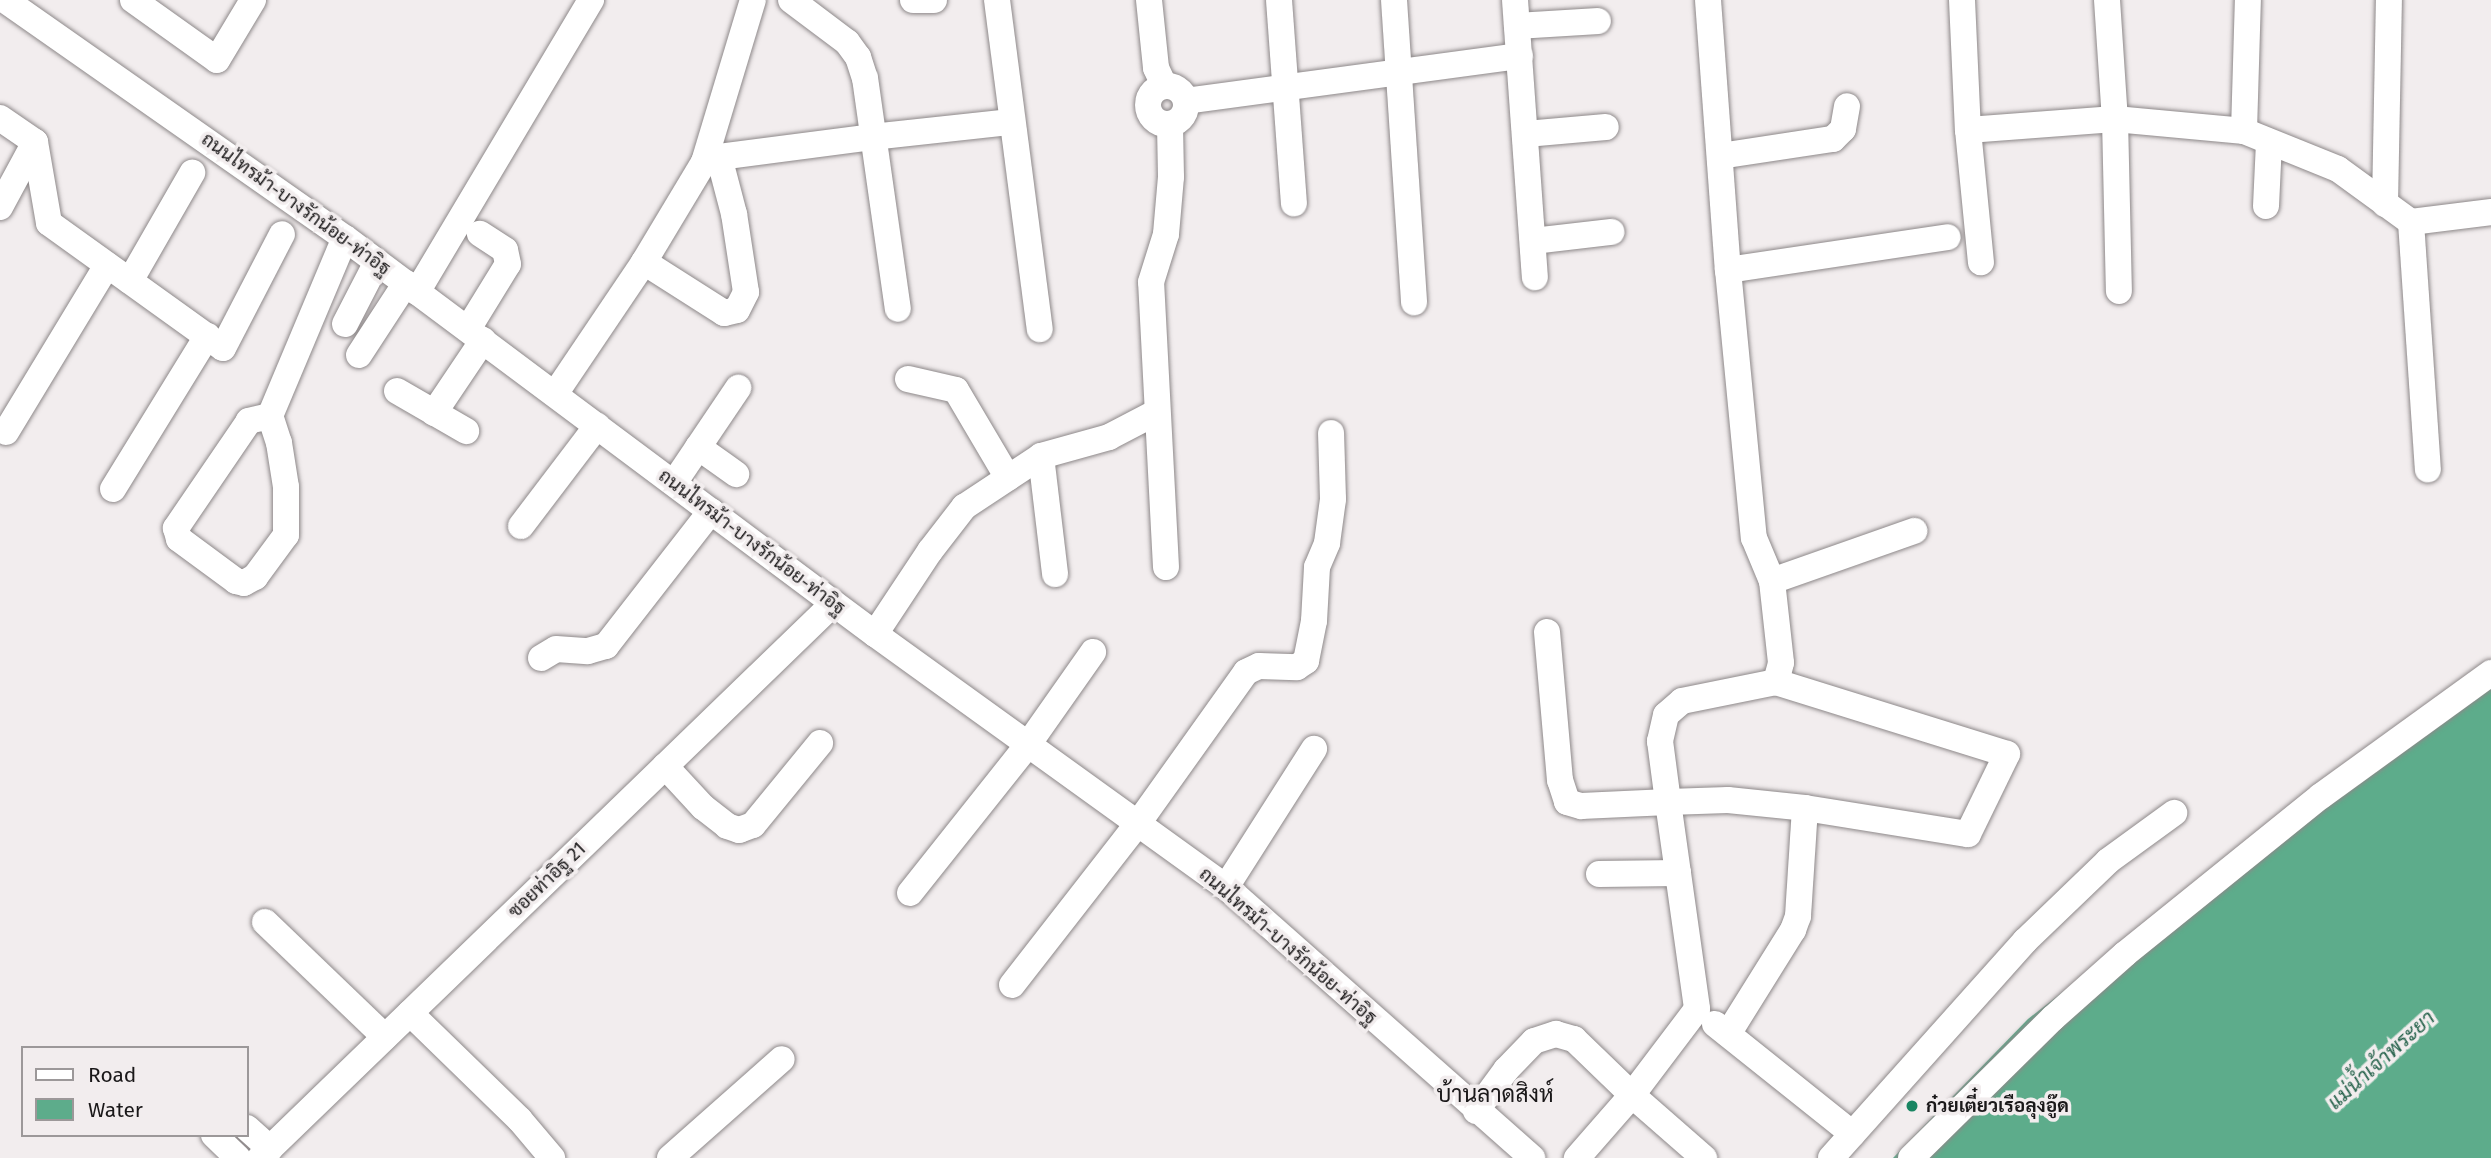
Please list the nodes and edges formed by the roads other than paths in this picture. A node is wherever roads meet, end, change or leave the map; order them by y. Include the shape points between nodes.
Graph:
1 (5, 0) edge
2 (133, 0) edge
3 (253, 0) edge
4 (591, 0) edge
5 (753, 0) edge
6 (791, 0) edge
7 (913, 0) edge
8 (934, 0) edge
9 (997, 0) edge
10 (1149, 0) edge
11 (1279, 0) edge
12 (1394, 0) edge
13 (1515, 0) edge
14 (1708, 0) edge
15 (1962, 0) edge
16 (2107, 0) edge
17 (2248, 0) edge
18 (2389, 0) edge
19 (1598, 21) dead end
20 (1517, 26) junction
21 (1520, 56) junction
22 (1398, 71) junction
23 (1164, 85) junction
24 (1286, 86) junction
25 (1186, 101) junction
26 (1847, 106) dead end
27 (0, 118) edge
28 (2115, 119) junction
29 (1011, 122) junction
30 (1170, 124) junction
31 (1606, 127) dead end
32 (1968, 130) junction
33 (2244, 131) junction
34 (1526, 134) junction
35 (872, 137) junction
36 (35, 142) junction
37 (2269, 142) junction
38 (1720, 156) junction
39 (711, 160) junction
40 (192, 173) dead end
41 (1294, 203) dead end
42 (2385, 204) junction
43 (2266, 206) dead end
44 (0, 207) edge
45 (2491, 212) edge
46 (2411, 222) junction
47 (1611, 232) dead end
48 (282, 234) dead end
49 (480, 234) dead end
50 (1948, 237) dead end
51 (345, 238) junction
52 (1533, 241) junction
53 (377, 262) junction
54 (644, 262) junction
55 (1981, 262) dead end
56 (107, 265) junction
57 (1728, 270) junction
58 (1535, 277) dead end
59 (130, 281) junction
60 (412, 288) junction
61 (2119, 291) dead end
62 (1415, 302) dead end
63 (898, 309) dead end
64 (345, 324) dead end
65 (1040, 329) dead end
66 (475, 335) junction
67 (207, 336) junction
68 (359, 355) dead end
69 (908, 379) dead end
70 (738, 388) dead end
71 (397, 391) dead end
72 (555, 394) junction
73 (1157, 412) junction
74 (434, 413) junction
75 (270, 416) junction
76 (597, 426) junction
77 (466, 431) dead end
78 (6, 432) dead end
79 (1331, 433) dead end
80 (698, 447) junction
81 (1041, 456) junction
82 (2428, 469) dead end
83 (736, 474) dead end
84 (1008, 478) junction
85 (674, 483) junction
86 (113, 489) dead end
87 (711, 511) junction
88 (521, 526) dead end
89 (1914, 531) dead end
90 (1167, 567) dead end
91 (1055, 574) dead end
92 (1772, 581) junction
93 (834, 603) junction
94 (1547, 632) dead end
95 (875, 634) junction
96 (1093, 652) dead end
97 (541, 659) dead end
98 (2491, 673) edge
99 (1776, 682) junction
100 (820, 743) dead end
101 (1027, 746) junction
102 (1314, 749) dead end
103 (665, 766) junction
104 (1668, 802) junction
105 (1805, 808) junction
106 (2174, 813) dead end
107 (1139, 822) junction
108 (1678, 873) junction
109 (1599, 874) dead end
110 (1226, 887) junction
111 (910, 893) dead end
112 (265, 922) dead end
113 (1012, 985) dead end
114 (1697, 1009) junction
115 (410, 1013) junction
116 (1728, 1034) junction
117 (385, 1037) junction
118 (782, 1059) dead end
119 (1632, 1095) junction
120 (1475, 1111) junction
121 (248, 1129) edge
122 (1853, 1134) junction
123 (216, 1137) edge
124 (265, 1153) edge
125 (238, 1158) edge
126 (552, 1158) edge
127 (670, 1158) edge
128 (1532, 1158) edge
129 (1577, 1158) edge
130 (1704, 1158) edge
131 (1831, 1158) edge
132 (1911, 1158) edge

1 - 51 street, ถนนไทรม้า-บางรักน้อย-ท่าอิฐ
2 - 3 street via 217,60
4 - 60 street
5 - 39 street
6 - 35 street via 848,43 858,57
7 - 8 street
9 - 29 street
10 - 23 street via 1156,68
11 - 24 street
12 - 22 street
13 - 20 street
14 - 38 street
15 - 32 street
16 - 28 street
17 - 33 street
18 - 42 street
19 - 20 street
20 - 21 street
21 - 22 street
21 - 34 street
22 - 24 street
22 - 62 street
23 - 25 street via 1178,89
23 - 30 street via 1151,93 1148,110 1154,119
24 - 25 street
24 - 41 street
25 - 30 street via 1184,113
26 - 38 street via 1843,129 1833,139
27 - 36 street
28 - 32 street
28 - 33 street
28 - 61 street
29 - 35 street
29 - 65 street
30 - 73 street via 1166,234 1151,282
31 - 34 street
32 - 55 street
33 - 37 street
34 - 52 street
35 - 39 street
35 - 63 street
36 - 44 street
36 - 56 street via 49,223
37 - 42 street via 2338,169
37 - 43 street
38 - 57 street
39 - 54 street
39 - 54 street via 734,214 746,292 737,310 724,313
40 - 59 street
42 - 46 street
45 - 46 street
46 - 82 street
47 - 52 street
48 - 67 street via 223,348
49 - 66 street via 505,250 508,264
50 - 57 street
51 - 53 street, ถนนไทรม้า-บางรักน้อย-ท่าอิฐ
51 - 75 street
52 - 58 street
53 - 60 street, ถนนไทรม้า-บางรักน้อย-ท่าอิฐ
53 - 64 street
54 - 72 street
56 - 59 street
56 - 78 street
57 - 92 street via 1754,538
59 - 67 street
60 - 66 street, ถนนไทรม้า-บางรักน้อย-ท่าอิฐ
60 - 68 street
66 - 72 street, ถนนไทรม้า-บางรักน้อย-ท่าอิฐ
66 - 74 street
67 - 86 street
69 - 84 street via 956,390
70 - 80 street
71 - 74 street
72 - 76 street, ถนนไทรม้า-บางรักน้อย-ท่าอิฐ
73 - 81 street via 1109,438
73 - 90 street
74 - 77 street
75 - 75 street via 286,487 286,535 255,577 244,583 179,539 176,528 249,421
76 - 85 street, ถนนไทรม้า-บางรักน้อย-ท่าอิฐ
76 - 88 street
79 - 107 street via 1333,499 1327,543 1317,567 1306,661 1297,667 1259,666 1246,673
80 - 83 street
80 - 85 street
81 - 84 street
81 - 91 street
84 - 95 street via 964,507
85 - 87 street, ถนนไทรม้า-บางรักน้อย-ท่าอิฐ
87 - 93 street, ถนนไทรม้า-บางรักน้อย-ท่าอิฐ
87 - 97 street via 606,646 588,651 556,649
89 - 92 street
92 - 99 street via 1781,663
93 - 95 street, ถนนไทรม้า-บางรักน้อย-ท่าอิฐ
93 - 103 street, ซอยท่าอิฐ 21
94 - 104 street via 1560,780 1567,802 1581,806
95 - 101 street, ถนนไทรม้า-บางรักน้อย-ท่าอิฐ
96 - 101 street
98 - 132 street via 2233,865 2063,1009
99 - 104 street via 1682,701 1666,715 1660,741
99 - 105 street via 2007,754 1968,834
100 - 103 street via 752,825 739,830 702,807
101 - 107 street, ถนนไทรม้า-บางรักน้อย-ท่าอิฐ
101 - 111 street
102 - 110 street
103 - 115 street, ซอยท่าอิฐ 21
104 - 105 street via 1728,800
104 - 108 street
105 - 116 street via 1798,916
106 - 122 street via 2108,862 2025,941
107 - 110 street, ถนนไทรม้า-บางรักน้อย-ท่าอิฐ
107 - 113 street
108 - 109 street
108 - 114 street
110 - 120 street, ถนนไทรม้า-บางรักน้อย-ท่าอิฐ
112 - 117 street
114 - 116 street
114 - 119 street
115 - 117 street, ซอยท่าอิฐ 21
115 - 126 street via 520,1120
116 - 122 street
117 - 124 street, ซอยท่าอิฐ 21
118 - 127 street
119 - 120 street via 1574,1039 1556,1034 1534,1041
119 - 129 street
119 - 130 street
120 - 128 street, ถนนไทรม้า-บางรักน้อย-ท่าอิฐ
121 - 124 street
122 - 131 street
123 - 125 street

